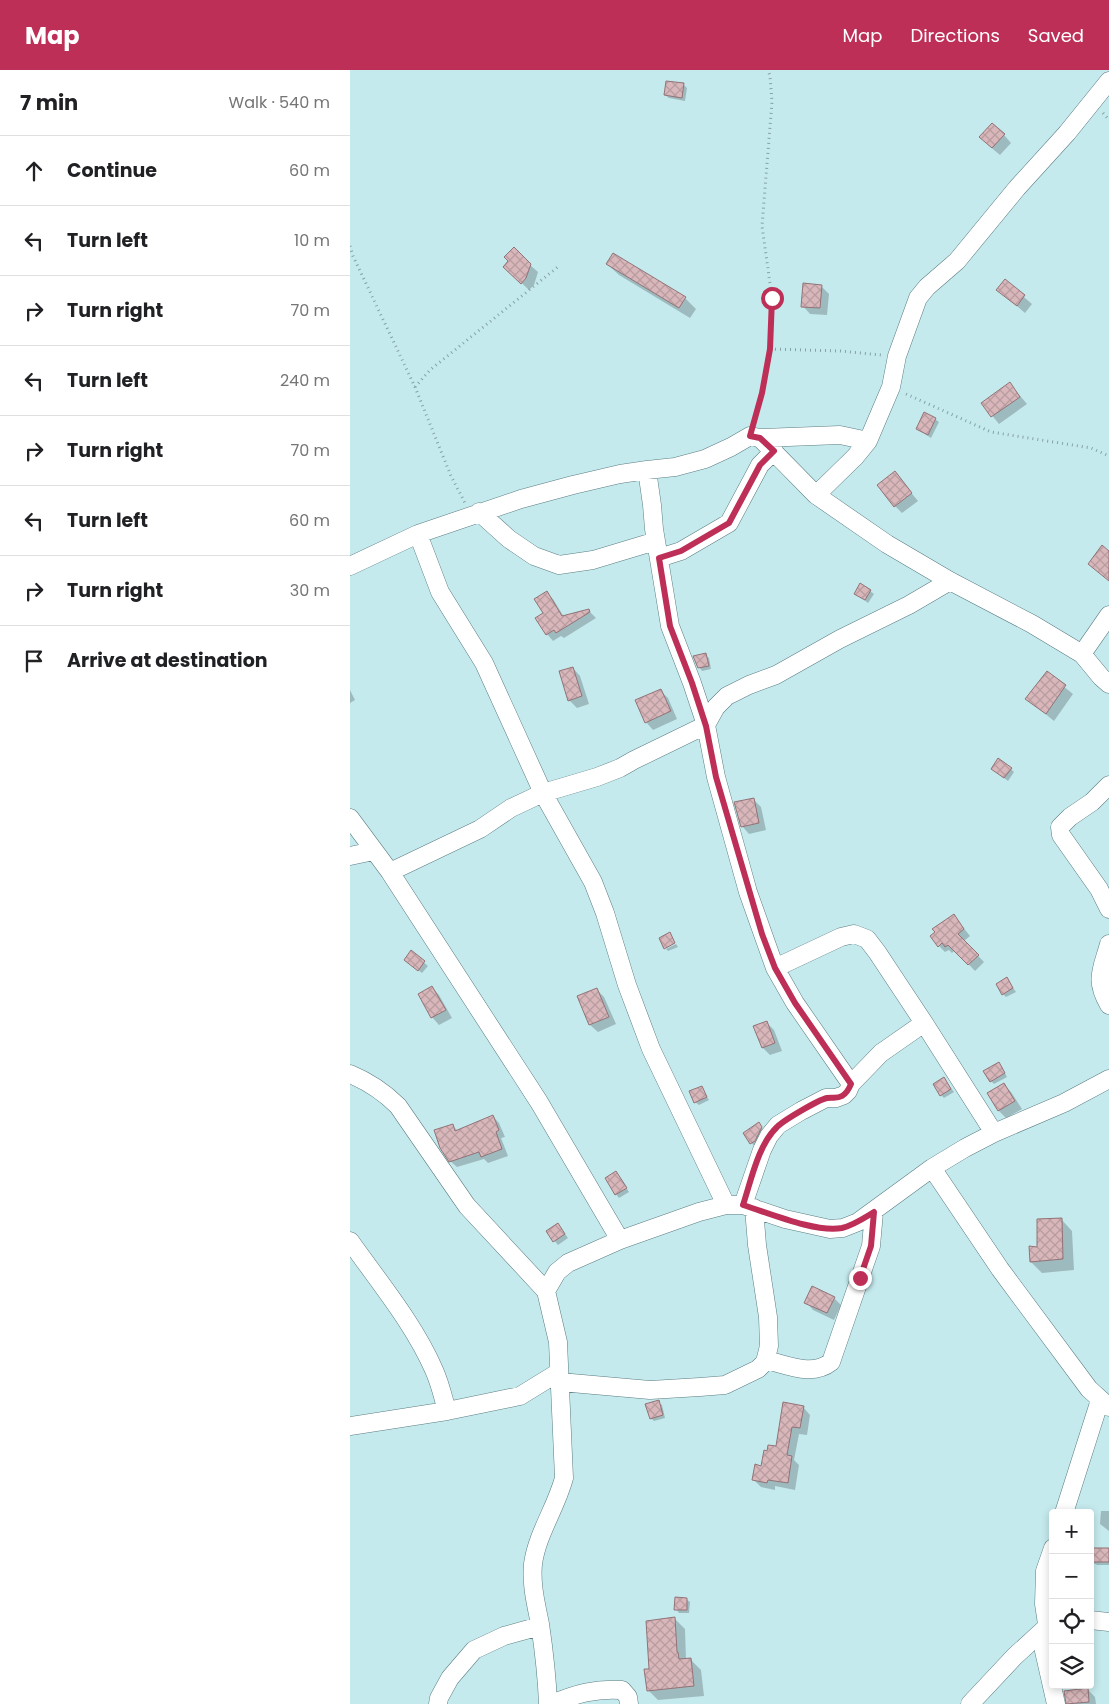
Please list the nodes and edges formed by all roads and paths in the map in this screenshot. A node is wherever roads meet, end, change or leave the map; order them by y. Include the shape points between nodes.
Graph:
1 (768, 70) edge
2 (1109, 81) edge
3 (350, 246) edge
4 (559, 266) dead end
5 (770, 349) junction
6 (897, 356) junction
7 (415, 387) junction
8 (891, 387) junction
9 (755, 437) junction
10 (868, 441) junction
11 (774, 451) junction
12 (1109, 456) edge
13 (647, 470) junction
14 (816, 495) junction
15 (475, 514) junction
16 (418, 534) junction
17 (656, 540) junction
18 (659, 558) junction
19 (350, 566) edge
20 (950, 581) junction
21 (1109, 614) edge
22 (1082, 654) junction
23 (1109, 684) edge
24 (706, 726) junction
25 (1109, 785) edge
26 (543, 793) junction
27 (350, 818) edge
28 (374, 851) junction
29 (350, 856) edge
30 (390, 872) junction
31 (1109, 909) edge
32 (1109, 944) edge
33 (775, 968) junction
34 (1109, 1005) edge
35 (924, 1023) junction
36 (350, 1074) edge
37 (1109, 1078) edge
38 (851, 1084) junction
39 (994, 1133) junction
40 (932, 1168) junction
41 (741, 1206) junction
42 (874, 1212) junction
43 (620, 1240) junction
44 (350, 1241) edge
45 (546, 1291) junction
46 (766, 1360) junction
47 (560, 1377) junction
48 (1105, 1403) edge
49 (447, 1411) junction
50 (350, 1426) edge
51 (1065, 1509) edge
52 (1051, 1554) edge
53 (1094, 1620) edge
54 (1049, 1621) edge
55 (1109, 1622) edge
56 (1049, 1625) edge
57 (540, 1626) junction
58 (1049, 1628) edge
59 (438, 1704) edge
60 (550, 1704) edge
61 (629, 1704) edge
62 (970, 1704) edge
63 (1056, 1704) edge

1 - 5 path via 772,102 762,226 772,298
2 - 6 street via 957,261 918,298
3 - 7 path
4 - 7 path via 430,370
5 - 6 path via 840,350
5 - 9 path
6 - 8 street
7 - 15 path via 451,476
8 - 10 street
8 - 12 path via 991,432 1090,448
9 - 10 street via 840,435
9 - 11 street
9 - 13 street via 705,459 675,468
10 - 14 street
11 - 14 street
11 - 18 street via 760,465 729,523 681,551
13 - 15 street via 573,485
13 - 17 street
14 - 20 street via 887,544
15 - 16 street
15 - 17 street via 534,556 559,565 593,560
16 - 19 street
16 - 26 street via 440,592 484,663
17 - 18 street
18 - 24 street via 670,626
20 - 22 street
20 - 24 street via 776,675 727,696 716,707
21 - 22 street
22 - 23 street
24 - 26 street via 620,768
24 - 33 street via 716,777 748,892
25 - 31 street via 1060,827 1061,835
26 - 30 street
26 - 41 street via 593,882 651,1049
27 - 28 street
28 - 29 street
28 - 30 street
30 - 43 street via 539,1102
32 - 34 street via 1100,975
33 - 35 street via 854,934 867,939
33 - 38 street
35 - 38 street via 881,1053
35 - 39 street
36 - 45 street via 384,1092 398,1106 468,1206
37 - 39 street via 1064,1103
38 - 41 street via 844,1095 826,1098 778,1125 762,1150
39 - 40 street
40 - 42 street
40 - 48 street via 1000,1269 1089,1389
41 - 42 street via 830,1229 844,1228
41 - 43 street via 699,1212
41 - 46 street via 768,1317
42 - 46 street via 871,1246 831,1362 814,1370
43 - 45 street via 568,1263 557,1272
44 - 49 street via 410,1326 440,1384
45 - 47 street via 558,1342
46 - 47 street via 758,1369 725,1385 650,1390
47 - 49 street via 520,1396
47 - 57 street via 564,1478 533,1563 532,1582
48 - 51 street
49 - 50 street
52 - 54 street via 1045,1571 1044,1604
53 - 55 street
56 - 62 street
57 - 59 street via 504,1636 474,1650 450,1678
57 - 60 street
58 - 63 street via 1044,1651
60 - 61 street via 589,1690 611,1689 622,1690 628,1696

